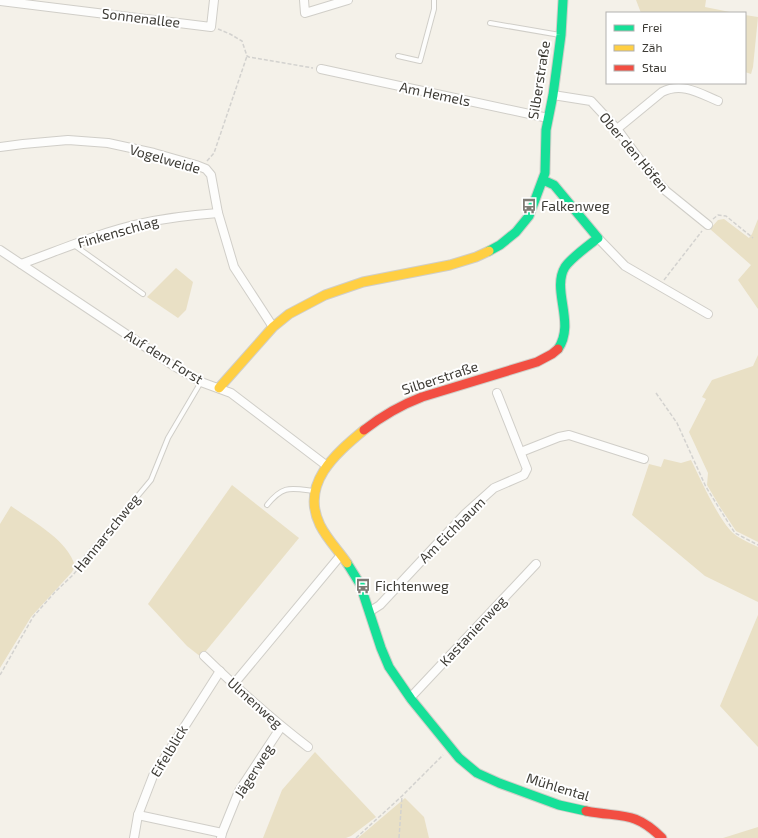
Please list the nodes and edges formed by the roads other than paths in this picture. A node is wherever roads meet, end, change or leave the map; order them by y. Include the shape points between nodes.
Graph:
1 (214, 0) edge
2 (304, 0) edge
3 (348, 0) edge
4 (434, 0) edge
5 (563, 0) edge
6 (0, 1) edge
7 (490, 23) dead end
8 (561, 35) junction
9 (398, 56) dead end
10 (321, 69) road end
11 (668, 85) edge
12 (553, 94) junction
13 (718, 101) dead end
14 (548, 118) junction
15 (617, 129) junction
16 (0, 147) edge
17 (543, 180) junction
18 (218, 213) junction
19 (708, 225) road end
20 (598, 238) junction
21 (73, 244) junction
22 (0, 250) edge
23 (21, 264) junction
24 (143, 294) dead end
25 (708, 314) dead end
26 (272, 327) junction
27 (201, 382) junction
28 (219, 388) junction
29 (497, 393) dead end
30 (521, 452) junction
31 (644, 459) dead end
32 (327, 466) junction
33 (314, 491) junction
34 (267, 505) dead end
35 (341, 555) junction
36 (85, 559) road end
37 (536, 564) dead end
38 (368, 612) junction
39 (204, 656) dead end
40 (220, 672) junction
41 (233, 685) junction
42 (410, 698) junction
43 (281, 727) junction
44 (308, 747) dead end
45 (450, 749) joint
46 (138, 815) junction
47 (222, 835) edge
48 (134, 838) edge
49 (662, 838) edge

1 - 6 street, Sonnenallee via 210,27
2 - 3 street via 305,13
4 - 9 lane via 434,9 420,61
5 - 8 street, Silberstraße
7 - 8 lane
8 - 12 street, Silberstraße
10 - 14 street, Am Hemels
11 - 13 street via 686,88
11 - 15 street
12 - 14 street, Silberstraße
12 - 15 street, Ober den Höfen via 591,102
14 - 17 street, Silberstraße
15 - 19 street, Ober den Höfen via 666,191
16 - 18 street, Vogelweide via 68,140 108,143 202,167 211,175
17 - 20 street via 554,185
17 - 26 street via 529,216 500,246 450,265 363,282 325,295 289,314
18 - 21 street, Finkenschlag via 138,224
18 - 26 street, Vogelweide via 234,268
20 - 25 street via 625,266
20 - 32 street, Silberstraße via 563,270 560,283 564,333 560,347 554,353 537,362 409,402 373,424
21 - 23 street, Finkenschlag
21 - 24 lane
22 - 23 street, Auf dem Forst
23 - 27 street, Auf dem Forst
26 - 28 street
27 - 28 street, Auf dem Forst
27 - 36 lane, Hannarschweg via 168,438 150,480
28 - 32 street, Auf dem Forst via 231,393
29 - 30 street, Am Eichbaum
30 - 31 street via 569,435
30 - 38 street, Am Eichbaum via 527,469 524,475 494,488 465,514 380,605
32 - 33 street, Silberstraße
33 - 34 lane via 285,490 276,494
33 - 35 street, Silberstraße via 316,518
35 - 38 street, Silberstraße via 354,574
35 - 41 street
37 - 42 street, Kastanienweg
38 - 42 street, Silberstraße via 385,658
39 - 40 street, Ulmenweg
40 - 41 street, Ulmenweg
40 - 46 street, Eifelblick via 161,761
41 - 43 street, Ulmenweg
42 - 45 street, Silberstraße
43 - 44 street, Ulmenweg
43 - 47 street, Jägerweg via 239,791
45 - 49 street, Mühlental via 471,768 497,782 578,810 638,818
46 - 47 street
46 - 48 street, Eifelblick

